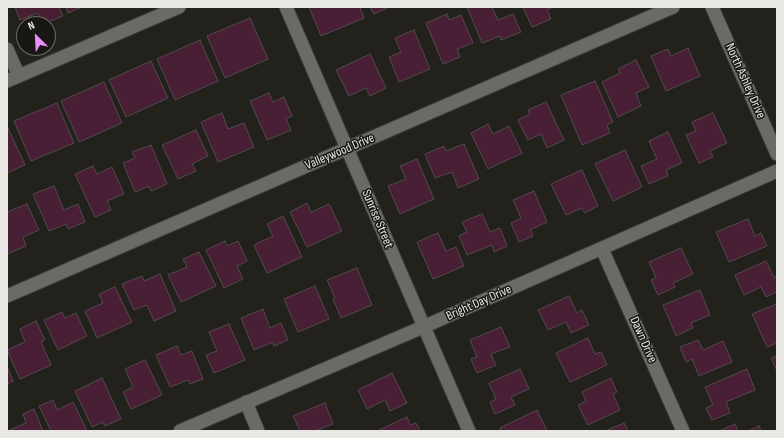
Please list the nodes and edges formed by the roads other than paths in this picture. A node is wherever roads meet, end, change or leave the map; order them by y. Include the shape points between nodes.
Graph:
1 (178, 7) edge
2 (286, 7) edge
3 (673, 7) edge
4 (712, 7) edge
5 (7, 49) edge
6 (13, 78) edge
7 (346, 149) junction
8 (777, 154) edge
9 (777, 171) edge
10 (602, 249) junction
11 (7, 296) edge
12 (424, 327) junction
13 (246, 402) junction
14 (180, 431) edge
15 (258, 431) edge
16 (469, 431) edge
17 (683, 431) edge

1 - 6 street
2 - 7 street, Sunrise Street
3 - 7 street, Valleywood Drive
4 - 8 street, North Ashley Drive
5 - 6 street
7 - 11 street, Valleywood Drive
7 - 12 street, Sunrise Street
9 - 10 street, Bright Day Drive
10 - 12 street, Bright Day Drive
10 - 17 street, Dawn Drive
12 - 13 street, Bright Day Drive
12 - 16 street, Sunrise Street
13 - 14 street, Bright Day Drive
13 - 15 street

